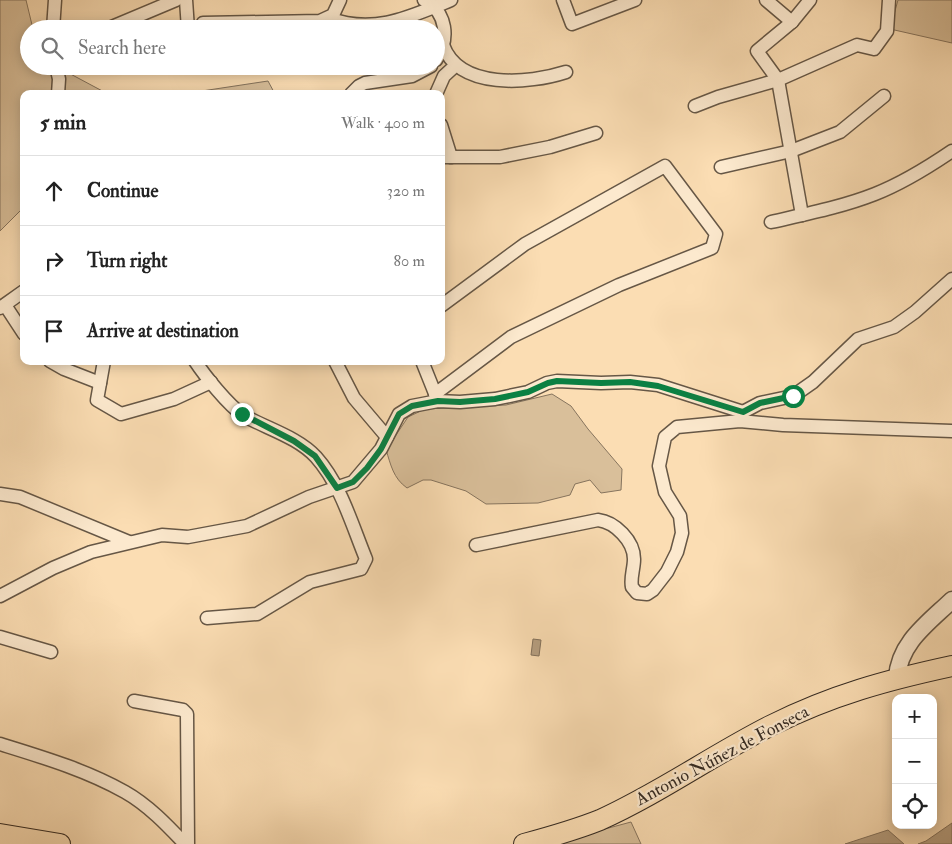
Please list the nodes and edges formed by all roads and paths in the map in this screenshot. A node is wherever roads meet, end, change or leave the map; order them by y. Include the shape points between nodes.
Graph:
1 (55, 0) edge
2 (176, 0) edge
3 (186, 0) edge
4 (340, 0) edge
5 (424, 0) edge
6 (451, 0) edge
7 (563, 0) edge
8 (636, 0) edge
9 (766, 0) edge
10 (810, 0) edge
11 (889, 0) edge
12 (435, 7) junction
13 (329, 18) junction
14 (54, 20) edge
15 (128, 20) edge
16 (187, 20) edge
17 (323, 20) edge
18 (336, 20) edge
19 (399, 20) edge
20 (442, 20) edge
21 (792, 22) junction
22 (445, 49) edge
23 (456, 65) junction
24 (566, 72) dead end
25 (58, 75) edge
26 (414, 75) edge
27 (778, 80) junction
28 (58, 90) edge
29 (355, 90) edge
30 (437, 90) edge
31 (884, 96) dead end
32 (695, 106) dead end
33 (596, 132) dead end
34 (791, 151) junction
35 (952, 151) edge
36 (446, 157) edge
37 (721, 168) dead end
38 (802, 215) junction
39 (771, 222) dead end
40 (952, 279) edge
41 (20, 294) edge
42 (445, 303) edge
43 (2, 306) edge
44 (20, 329) edge
45 (57, 365) edge
46 (103, 365) edge
47 (198, 365) edge
48 (337, 365) edge
49 (424, 365) edge
50 (211, 382) junction
51 (100, 383) junction
52 (437, 398) junction
53 (742, 416) junction
54 (952, 432) edge
55 (387, 436) junction
56 (337, 488) junction
57 (0, 494) edge
58 (128, 542) junction
59 (476, 545) dead end
60 (0, 596) edge
61 (952, 600) edge
62 (207, 618) dead end
63 (0, 637) edge
64 (51, 652) dead end
65 (952, 666) edge
66 (896, 678) junction
67 (134, 701) dead end
68 (0, 744) edge
69 (0, 834) edge
70 (60, 844) edge
71 (187, 844) edge
72 (524, 844) edge

1 - 14 street
2 - 15 street
3 - 16 street
4 - 13 street
5 - 12 street
6 - 12 street
7 - 8 street via 572,24
9 - 21 street
10 - 21 street
11 - 27 street via 887,31 874,49 857,45
12 - 19 street
12 - 20 street
13 - 17 street
13 - 18 street
21 - 27 street via 757,52
22 - 23 street
23 - 24 street via 477,75 515,80
23 - 30 street via 444,76
25 - 28 street
26 - 29 street via 365,83
27 - 32 street
27 - 34 street
31 - 34 street via 840,132
33 - 36 street via 550,148 500,157
34 - 37 street
34 - 38 street
35 - 38 street via 880,192
38 - 39 street
40 - 53 street via 894,327 858,339 813,382 793,396 760,403
41 - 43 street
42 - 52 street via 525,244 666,166 716,234 712,248 619,285 511,337
43 - 44 street
45 - 51 street
46 - 51 street
47 - 50 street
48 - 55 street via 354,398
49 - 52 street
50 - 51 street via 174,399 121,414 97,400
50 - 56 street via 242,414 294,441 315,456
52 - 53 street via 460,402 495,399 557,381 630,382 671,388
52 - 55 street via 399,414
53 - 54 street via 783,425
53 - 59 street via 682,425 665,437 660,475 665,492 680,516 682,533 667,572 647,594 637,593 632,587 634,560 629,543 613,525 603,521
55 - 56 street via 381,449 353,482
56 - 58 street via 309,496 247,526 188,537 162,535
56 - 62 street via 366,559 361,569 310,582 257,614
57 - 58 street via 20,497
58 - 60 street via 90,552
61 - 66 street via 910,641 901,656
63 - 64 street
65 - 66 main road, Antonio Núñez de Fonseca
66 - 72 main road, Antonio Núñez de Fonseca via 832,699 772,725 599,820
67 - 71 street via 182,710 187,714
68 - 71 street via 72,768 125,792
69 - 70 main road

